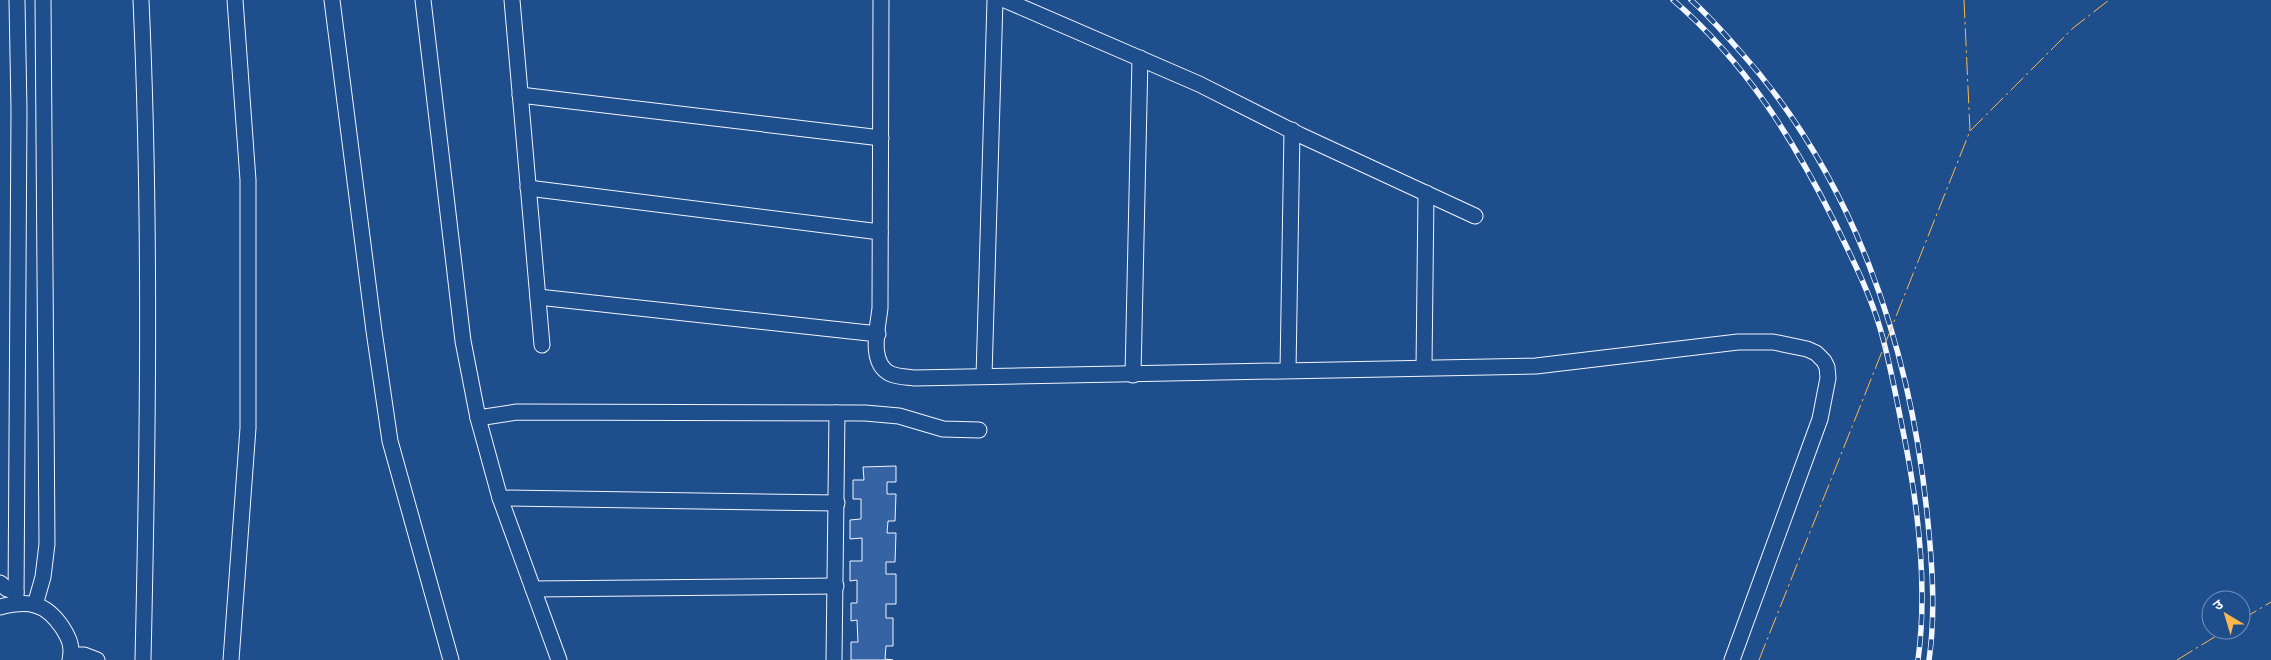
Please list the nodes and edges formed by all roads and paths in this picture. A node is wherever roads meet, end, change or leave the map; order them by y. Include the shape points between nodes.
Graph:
1 (17, 0) edge
2 (43, 0) edge
3 (141, 0) edge
4 (235, 0) edge
5 (332, 0) edge
6 (423, 0) edge
7 (512, 0) edge
8 (881, 0) edge
9 (995, 0) edge
10 (1005, 0) edge
11 (1140, 58) junction
12 (520, 96) junction
13 (1292, 130) junction
14 (881, 138) junction
15 (528, 188) junction
16 (1426, 193) junction
17 (1475, 216) dead end
18 (880, 232) junction
19 (538, 297) junction
20 (878, 334) junction
21 (542, 345) dead end
22 (1424, 367) junction
23 (1288, 370) junction
24 (1133, 375) junction
25 (984, 376) junction
26 (837, 413) junction
27 (478, 418) junction
28 (979, 430) dead end
29 (500, 498) junction
30 (837, 503) junction
31 (0, 583) edge
32 (836, 586) junction
33 (533, 589) junction
34 (16, 597) junction
35 (36, 605) junction
36 (0, 607) edge
37 (71, 658) edge
38 (97, 660) edge
39 (143, 660) edge
40 (231, 660) edge
41 (451, 660) edge
42 (559, 660) edge
43 (834, 660) edge
44 (1732, 660) edge

1 - 34 street
2 - 35 street via 47,544
3 - 39 street via 147,128 150,386
4 - 40 street via 248,180 248,428
5 - 41 street via 390,441
6 - 27 street via 463,341
7 - 12 street
8 - 14 street
9 - 25 street
10 - 11 street
11 - 13 street via 1224,95
11 - 24 street
12 - 14 street
12 - 15 street
13 - 16 street
13 - 23 street
14 - 18 street
15 - 18 street
15 - 19 street
16 - 17 street
16 - 22 street
18 - 20 street
19 - 20 street
19 - 21 street
20 - 25 street via 876,352 880,364 889,374 914,378
22 - 23 street
22 - 44 street via 1536,366 1738,342 1773,342 1816,353 1827,367 1828,378 1820,419
23 - 24 street
24 - 25 street
26 - 27 street via 517,412
26 - 28 street via 899,416 943,429
26 - 30 street
27 - 29 street
29 - 30 street
29 - 33 street
30 - 32 street
31 - 34 street
32 - 33 street
32 - 43 street
33 - 42 street
34 - 35 street
34 - 36 street
35 - 37 street via 52,613 70,639
37 - 38 street via 84,655

